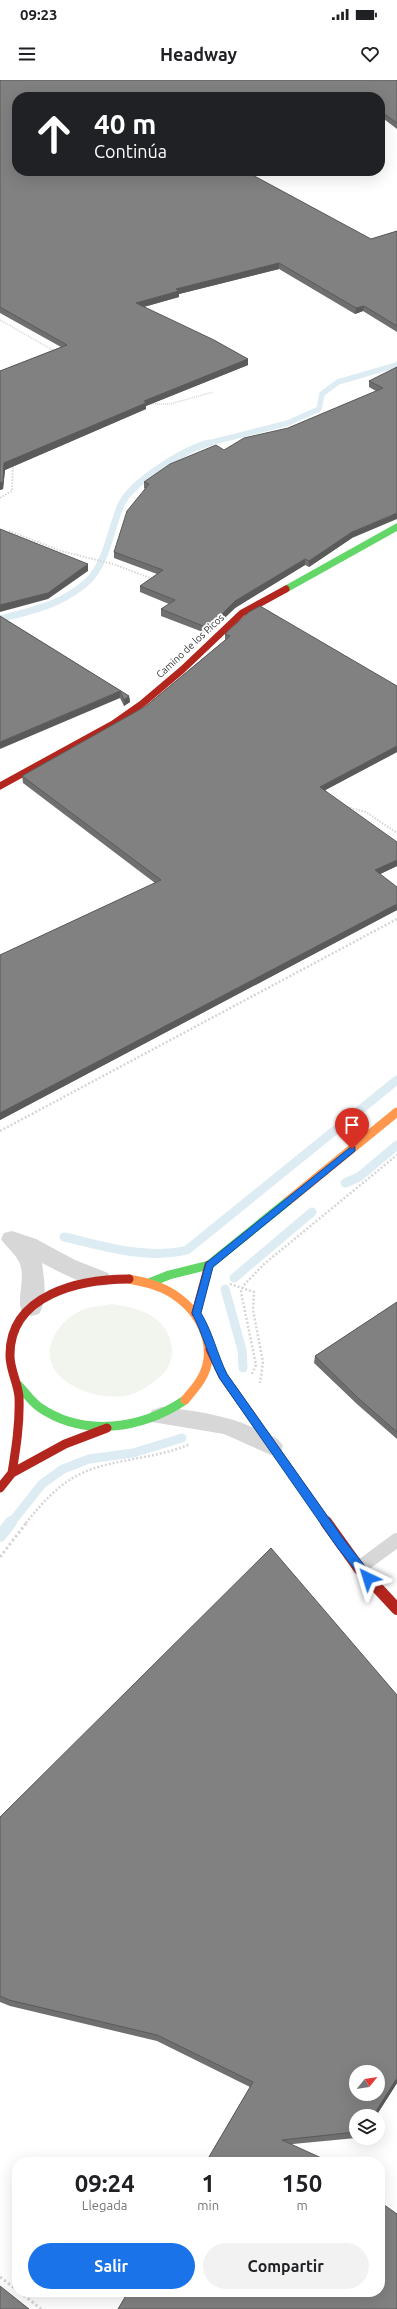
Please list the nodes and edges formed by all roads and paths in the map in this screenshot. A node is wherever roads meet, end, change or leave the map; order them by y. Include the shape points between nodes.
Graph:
1 (0, 320) edge
2 (60, 354) edge
3 (213, 392) dead end
4 (148, 403) edge
5 (10, 462) edge
6 (0, 498) edge
7 (397, 527) edge
8 (9, 531) edge
9 (156, 580) edge
10 (0, 786) edge
11 (344, 806) edge
12 (397, 833) edge
13 (397, 920) edge
14 (397, 1112) edge
15 (0, 1131) edge
16 (397, 1155) edge
17 (6, 1235) edge
18 (209, 1265) junction
19 (100, 1278) junction
20 (149, 1283) junction
21 (242, 1289) junction
22 (31, 1308) junction
23 (196, 1313) junction
24 (210, 1349) junction
25 (18, 1385) junction
26 (239, 1398) junction
27 (250, 1412) junction
28 (161, 1416) junction
29 (216, 1423) junction
30 (108, 1427) junction
31 (271, 1446) junction
32 (12, 1473) junction
33 (0, 1488) edge
34 (397, 1540) edge
35 (0, 1558) edge
36 (358, 1568) junction
37 (397, 1609) edge
38 (0, 2277) edge
39 (12, 2286) edge
40 (26, 2297) edge
41 (41, 2309) edge

1 - 2 path
3 - 4 path via 170,404
5 - 6 path via 15,465 12,491
7 - 10 street, Camino de los Picos via 242,613 144,703 113,724
8 - 9 path via 61,551 113,564
11 - 12 path via 366,812
13 - 15 path
14 - 18 street
16 - 21 path via 264,1264
17 - 19 street via 67,1266
17 - 22 street via 31,1262
18 - 20 street
18 - 21 path via 232,1285
18 - 23 street
19 - 20 street
19 - 22 street via 74,1283 51,1293
20 - 23 street via 176,1295
21 - 26 path via 256,1365
21 - 27 path via 254,1292 253,1310 263,1362 255,1408
22 - 25 street via 17,1325 10,1345 10,1366
23 - 24 street via 206,1331
24 - 26 street via 223,1376
24 - 28 street via 208,1369 198,1387 182,1403
25 - 30 street via 40,1408 71,1422
25 - 32 street via 18,1428
26 - 27 street
27 - 31 street
28 - 29 street
28 - 30 street via 135,1424
29 - 31 street via 231,1427
29 - 35 path via 197,1440 180,1449 152,1459 93,1469 71,1478 51,1493
30 - 32 street via 65,1444
31 - 36 street
32 - 33 street
34 - 36 lane
36 - 37 street
38 - 39 path
40 - 41 path

